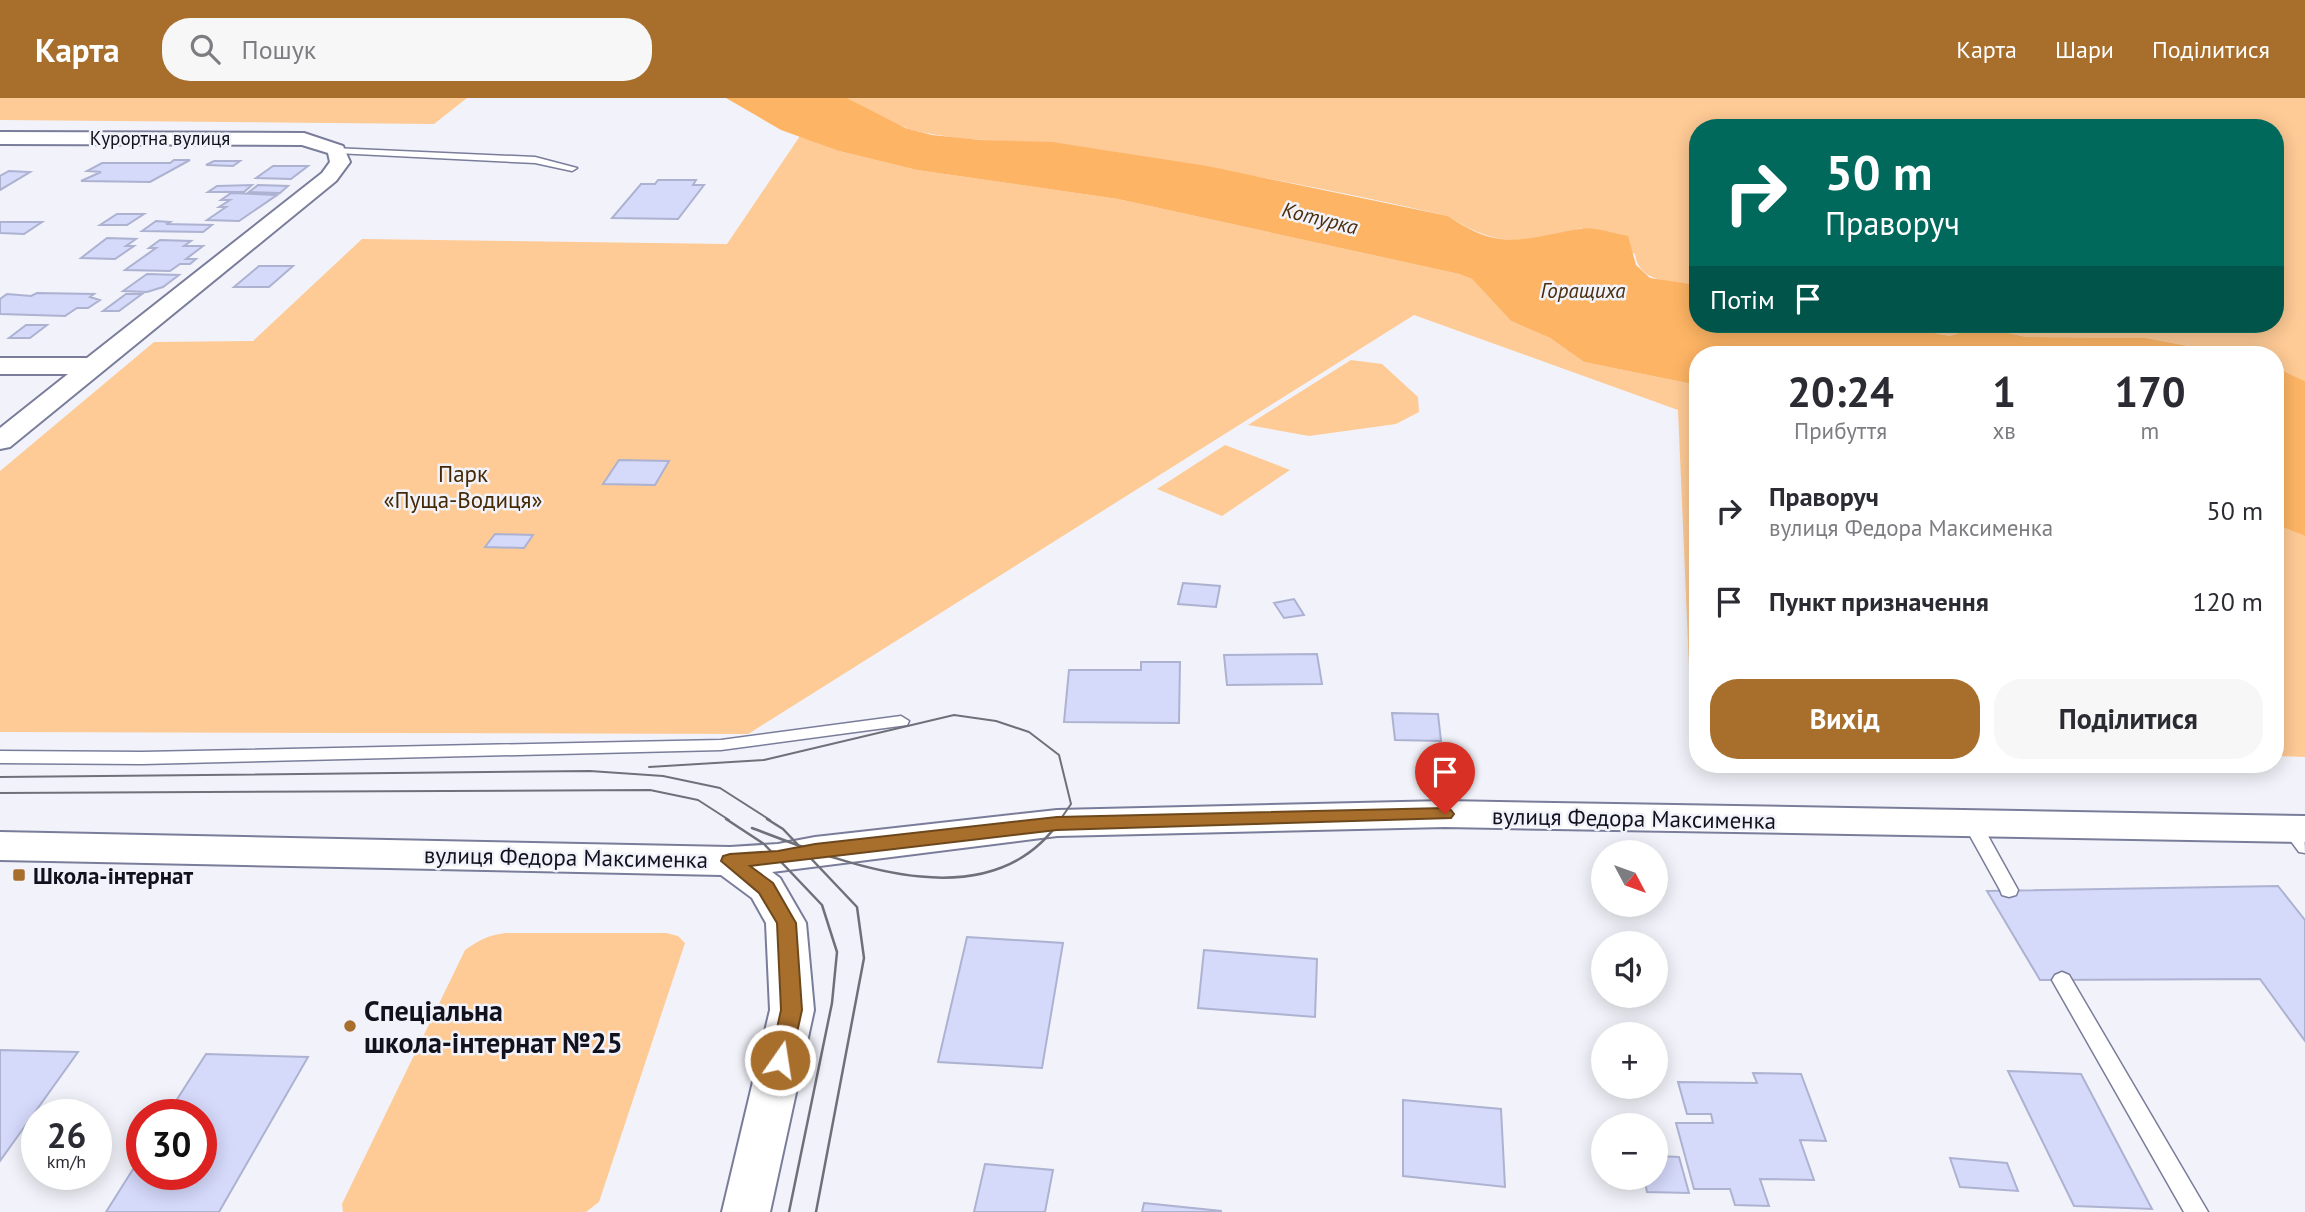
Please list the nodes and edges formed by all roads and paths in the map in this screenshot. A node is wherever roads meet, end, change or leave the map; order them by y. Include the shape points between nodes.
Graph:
1 (0, 138) edge
2 (327, 146) junction
3 (572, 168) dead end
4 (0, 366) edge
5 (91, 366) junction
6 (0, 441) edge
7 (901, 720) dead end
8 (0, 757) edge
9 (1973, 825) junction
10 (2300, 835) edge
11 (0, 846) edge
12 (730, 861) junction
13 (2009, 890) dead end
14 (2062, 980) dead end
15 (746, 1212) edge
16 (2196, 1212) edge

1 - 2 street, Курортна вулиця via 281,138
2 - 3 lane via 535,160
2 - 5 street via 340,162 329,177
4 - 5 street
5 - 6 street
7 - 8 lane via 721,745
9 - 10 street, вулиця Федора Максименка
9 - 12 street, вулиця Федора Максименка via 1445,814 1057,823
9 - 13 lane
11 - 12 street, вулиця Федора Максименка
12 - 15 street via 766,888 786,923 792,1010
14 - 16 lane

